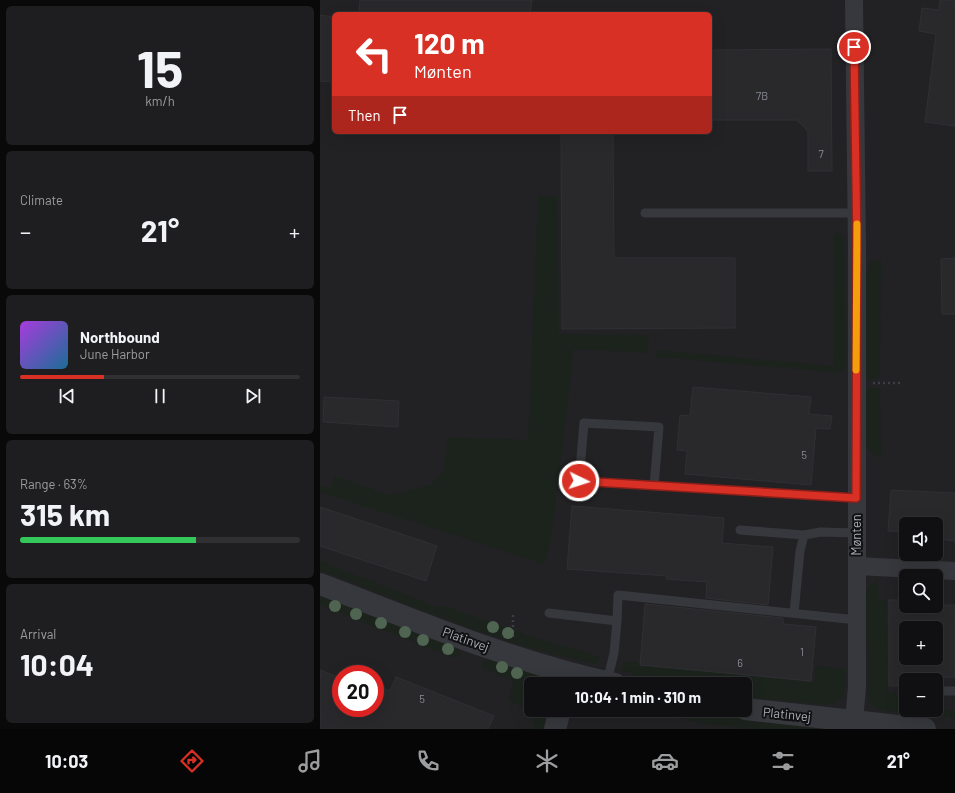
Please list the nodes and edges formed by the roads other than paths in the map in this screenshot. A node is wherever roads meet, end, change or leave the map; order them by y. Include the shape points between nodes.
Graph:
1 (854, 0) edge
2 (645, 212) dead end
3 (857, 213) junction
4 (654, 486) junction
5 (856, 498) junction
6 (740, 530) dead end
7 (856, 533) junction
8 (804, 535) junction
9 (857, 566) junction
10 (955, 570) edge
11 (320, 584) edge
12 (794, 612) junction
13 (549, 613) dead end
14 (857, 620) junction
15 (617, 622) junction
16 (564, 677) edge
17 (612, 677) edge
18 (943, 691) edge
19 (955, 691) edge
20 (752, 710) edge
21 (558, 717) edge
22 (854, 721) junction
23 (555, 729) edge
24 (925, 729) edge

1 - 3 street, Mønten
2 - 3 lane
3 - 5 street, Mønten
4 - 4 lane via 579,481 584,423 659,427
4 - 5 lane
5 - 7 street, Mønten
6 - 8 lane
7 - 8 lane via 821,532
7 - 9 street, Mønten
8 - 12 lane
9 - 10 street, Mønten
9 - 14 street, Mønten
11 - 16 street, Platinvej
12 - 14 lane
12 - 15 lane via 618,595
13 - 15 lane
14 - 22 street, Mønten
15 - 17 lane
18 - 19 lane
20 - 22 street, Platinvej
21 - 23 street
22 - 24 street, Platinvej

